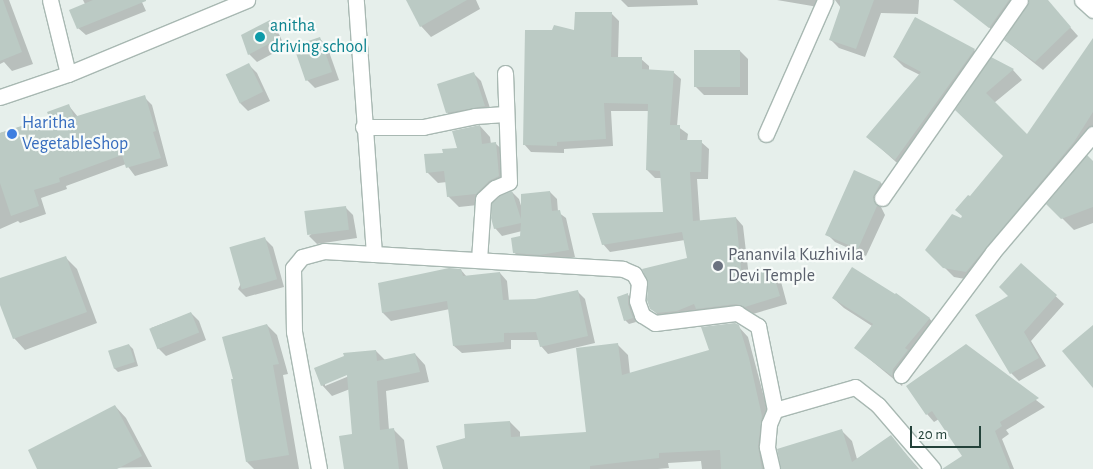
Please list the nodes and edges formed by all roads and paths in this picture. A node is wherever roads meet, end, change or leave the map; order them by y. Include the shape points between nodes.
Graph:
1 (50, 0) edge
2 (248, 0) edge
3 (356, 0) edge
4 (825, 0) edge
5 (1020, 0) edge
6 (1082, 0) edge
7 (1093, 10) edge
8 (505, 73) dead end
9 (68, 74) junction
10 (0, 97) edge
11 (505, 114) junction
12 (364, 127) junction
13 (766, 134) dead end
14 (1093, 134) edge
15 (882, 198) dead end
16 (374, 254) junction
17 (479, 260) junction
18 (901, 375) dead end
19 (775, 410) junction
20 (319, 469) edge
21 (772, 469) edge
22 (933, 469) edge

1 - 9 street
2 - 9 street
3 - 12 street
4 - 13 street
5 - 15 street
6 - 7 street
8 - 11 street
9 - 10 street
11 - 12 street via 423,126
11 - 17 street via 509,182 494,188 483,199
12 - 16 street
14 - 18 street via 993,252
16 - 17 street
16 - 20 street via 324,251 302,257 292,268 294,332
17 - 19 street via 623,269 634,274 639,283 637,300 642,315 655,323 737,313 758,326
19 - 21 street via 769,424 767,447
19 - 22 street via 854,387 878,406

